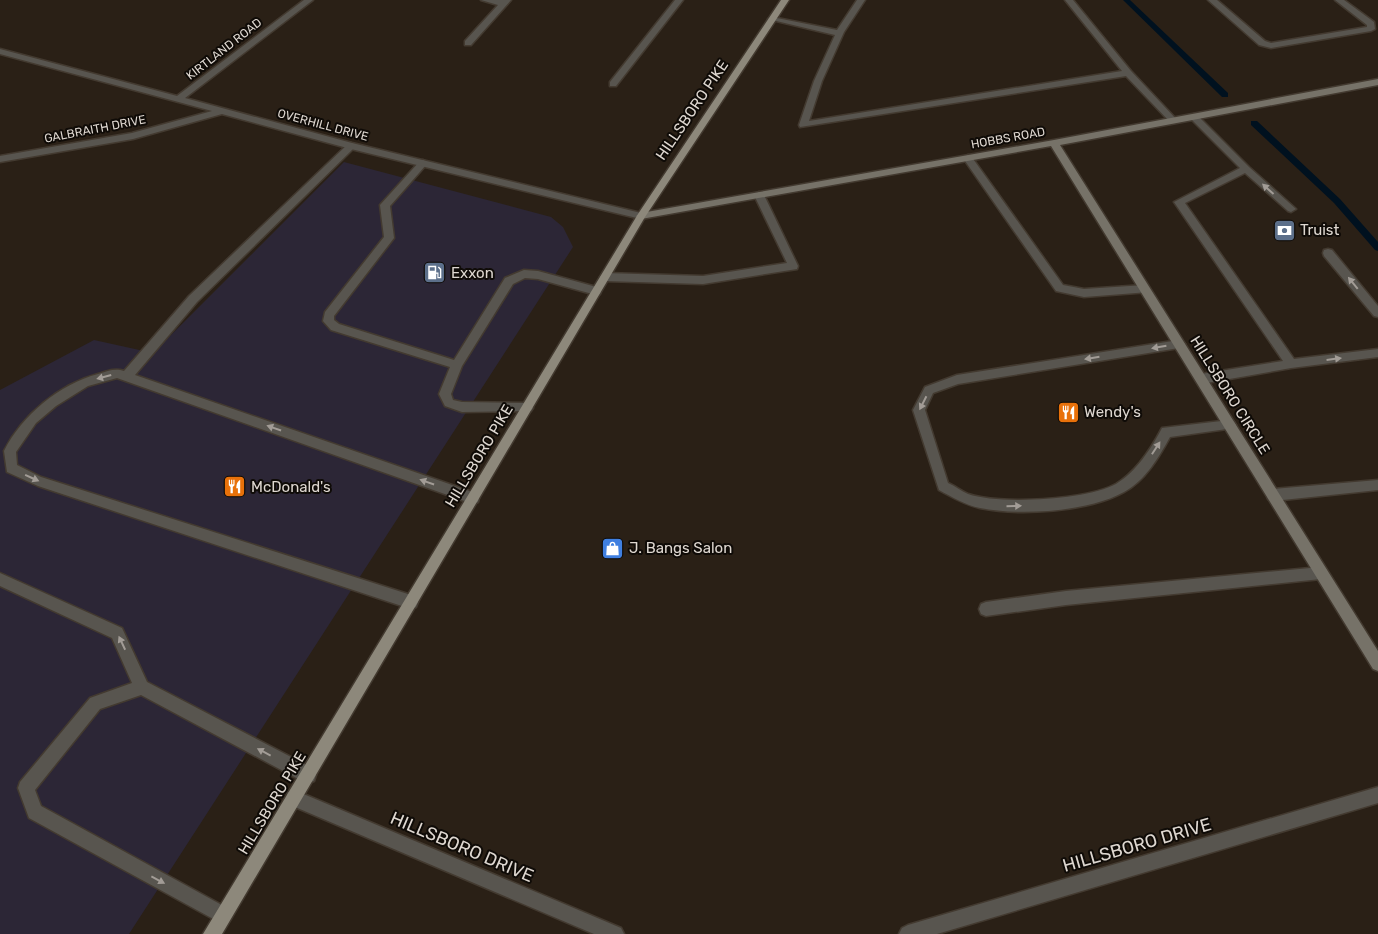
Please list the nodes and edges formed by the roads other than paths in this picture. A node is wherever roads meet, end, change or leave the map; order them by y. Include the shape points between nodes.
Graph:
1 (308, 0) edge
2 (485, 0) edge
3 (679, 0) edge
4 (785, 0) edge
5 (861, 0) edge
6 (1069, 0) edge
7 (1212, 0) edge
8 (1339, 0) edge
9 (505, 2) edge
10 (772, 19) junction
11 (839, 34) junction
12 (468, 43) dead end
13 (0, 51) edge
14 (1128, 73) junction
15 (1378, 82) edge
16 (613, 84) dead end
17 (178, 100) junction
18 (223, 110) junction
19 (1194, 117) junction
20 (1173, 120) junction
21 (1054, 143) junction
22 (350, 146) junction
23 (968, 158) junction
24 (0, 159) edge
25 (423, 163) junction
26 (1246, 169) junction
27 (759, 195) junction
28 (1291, 209) dead end
29 (642, 216) junction
30 (1328, 253) dead end
31 (605, 277) junction
32 (1145, 289) junction
33 (596, 292) junction
34 (1378, 313) edge
35 (1179, 344) junction
36 (1378, 353) edge
37 (1291, 364) junction
38 (457, 365) junction
39 (126, 376) junction
40 (1201, 379) junction
41 (527, 408) junction
42 (1230, 425) junction
43 (1378, 485) edge
44 (1273, 495) junction
45 (473, 498) junction
46 (1321, 573) junction
47 (0, 579) edge
48 (410, 602) junction
49 (986, 609) dead end
50 (1378, 664) edge
51 (142, 687) junction
52 (308, 775) junction
53 (1378, 795) edge
54 (294, 798) junction
55 (223, 915) junction
56 (212, 934) edge
57 (615, 934) edge
58 (908, 934) edge

1 - 17 street, KIRTLAND ROAD
2 - 9 street
3 - 16 street
4 - 10 main road, HILLSBORO PIKE
5 - 11 street
6 - 14 street
7 - 8 street via 1262,43 1272,46 1371,29 1371,24
9 - 12 street
10 - 11 street
10 - 29 main road, HILLSBORO PIKE
11 - 14 street via 803,125
13 - 17 street, OVERHILL DRIVE
14 - 20 street
15 - 19 street, HOBBS ROAD
17 - 18 street, OVERHILL DRIVE
18 - 22 street, OVERHILL DRIVE
18 - 24 street, GALBRAITH DRIVE via 133,136
19 - 20 street, HOBBS ROAD
19 - 26 street
20 - 21 street, HOBBS ROAD
21 - 23 street, HOBBS ROAD
21 - 32 street, HILLSBORO CIRCLE
22 - 25 street, OVERHILL DRIVE
22 - 39 street via 193,298
23 - 27 street, HOBBS ROAD
23 - 32 street via 1060,288 1084,294
25 - 29 street, OVERHILL DRIVE
25 - 38 street via 385,205 384,218 389,238 329,315 328,321 335,328
28 -> 26 street
26 - 37 street via 1179,202
27 - 29 street, HOBBS ROAD
27 - 31 street via 793,266 703,280
29 - 31 main road, HILLSBORO PIKE
34 -> 30 street
31 - 33 main road, HILLSBORO PIKE
32 - 35 street, HILLSBORO CIRCLE
33 - 38 street via 538,275 524,274 509,281
33 - 41 main road, HILLSBORO PIKE
35 - 40 street, HILLSBORO CIRCLE
35 -> 42 street via 957,380 930,390 919,410 943,486 967,499 1010,507 1081,501 1120,488 1144,466 1166,432
37 -> 36 street
37 - 40 street
38 - 41 street via 445,394 449,403 462,407
45 -> 39 street
39 -> 48 street via 117,373 84,382 52,403 32,420 10,451 11,468 38,481
40 - 42 street, HILLSBORO CIRCLE
41 - 45 main road, HILLSBORO PIKE
42 - 44 street, HILLSBORO CIRCLE
43 - 44 street
44 - 46 street, HILLSBORO CIRCLE
45 - 48 main road, HILLSBORO PIKE
46 - 49 street
46 - 50 street, HILLSBORO CIRCLE
51 -> 47 street via 117,633
48 - 52 main road, HILLSBORO PIKE
52 -> 51 street
51 -> 55 street via 95,703 26,788 35,812
52 - 54 main road, HILLSBORO PIKE
53 - 58 street, HILLSBORO DRIVE
54 - 55 main road, HILLSBORO PIKE
54 - 57 street, HILLSBORO DRIVE
55 - 56 main road, HILLSBORO PIKE

